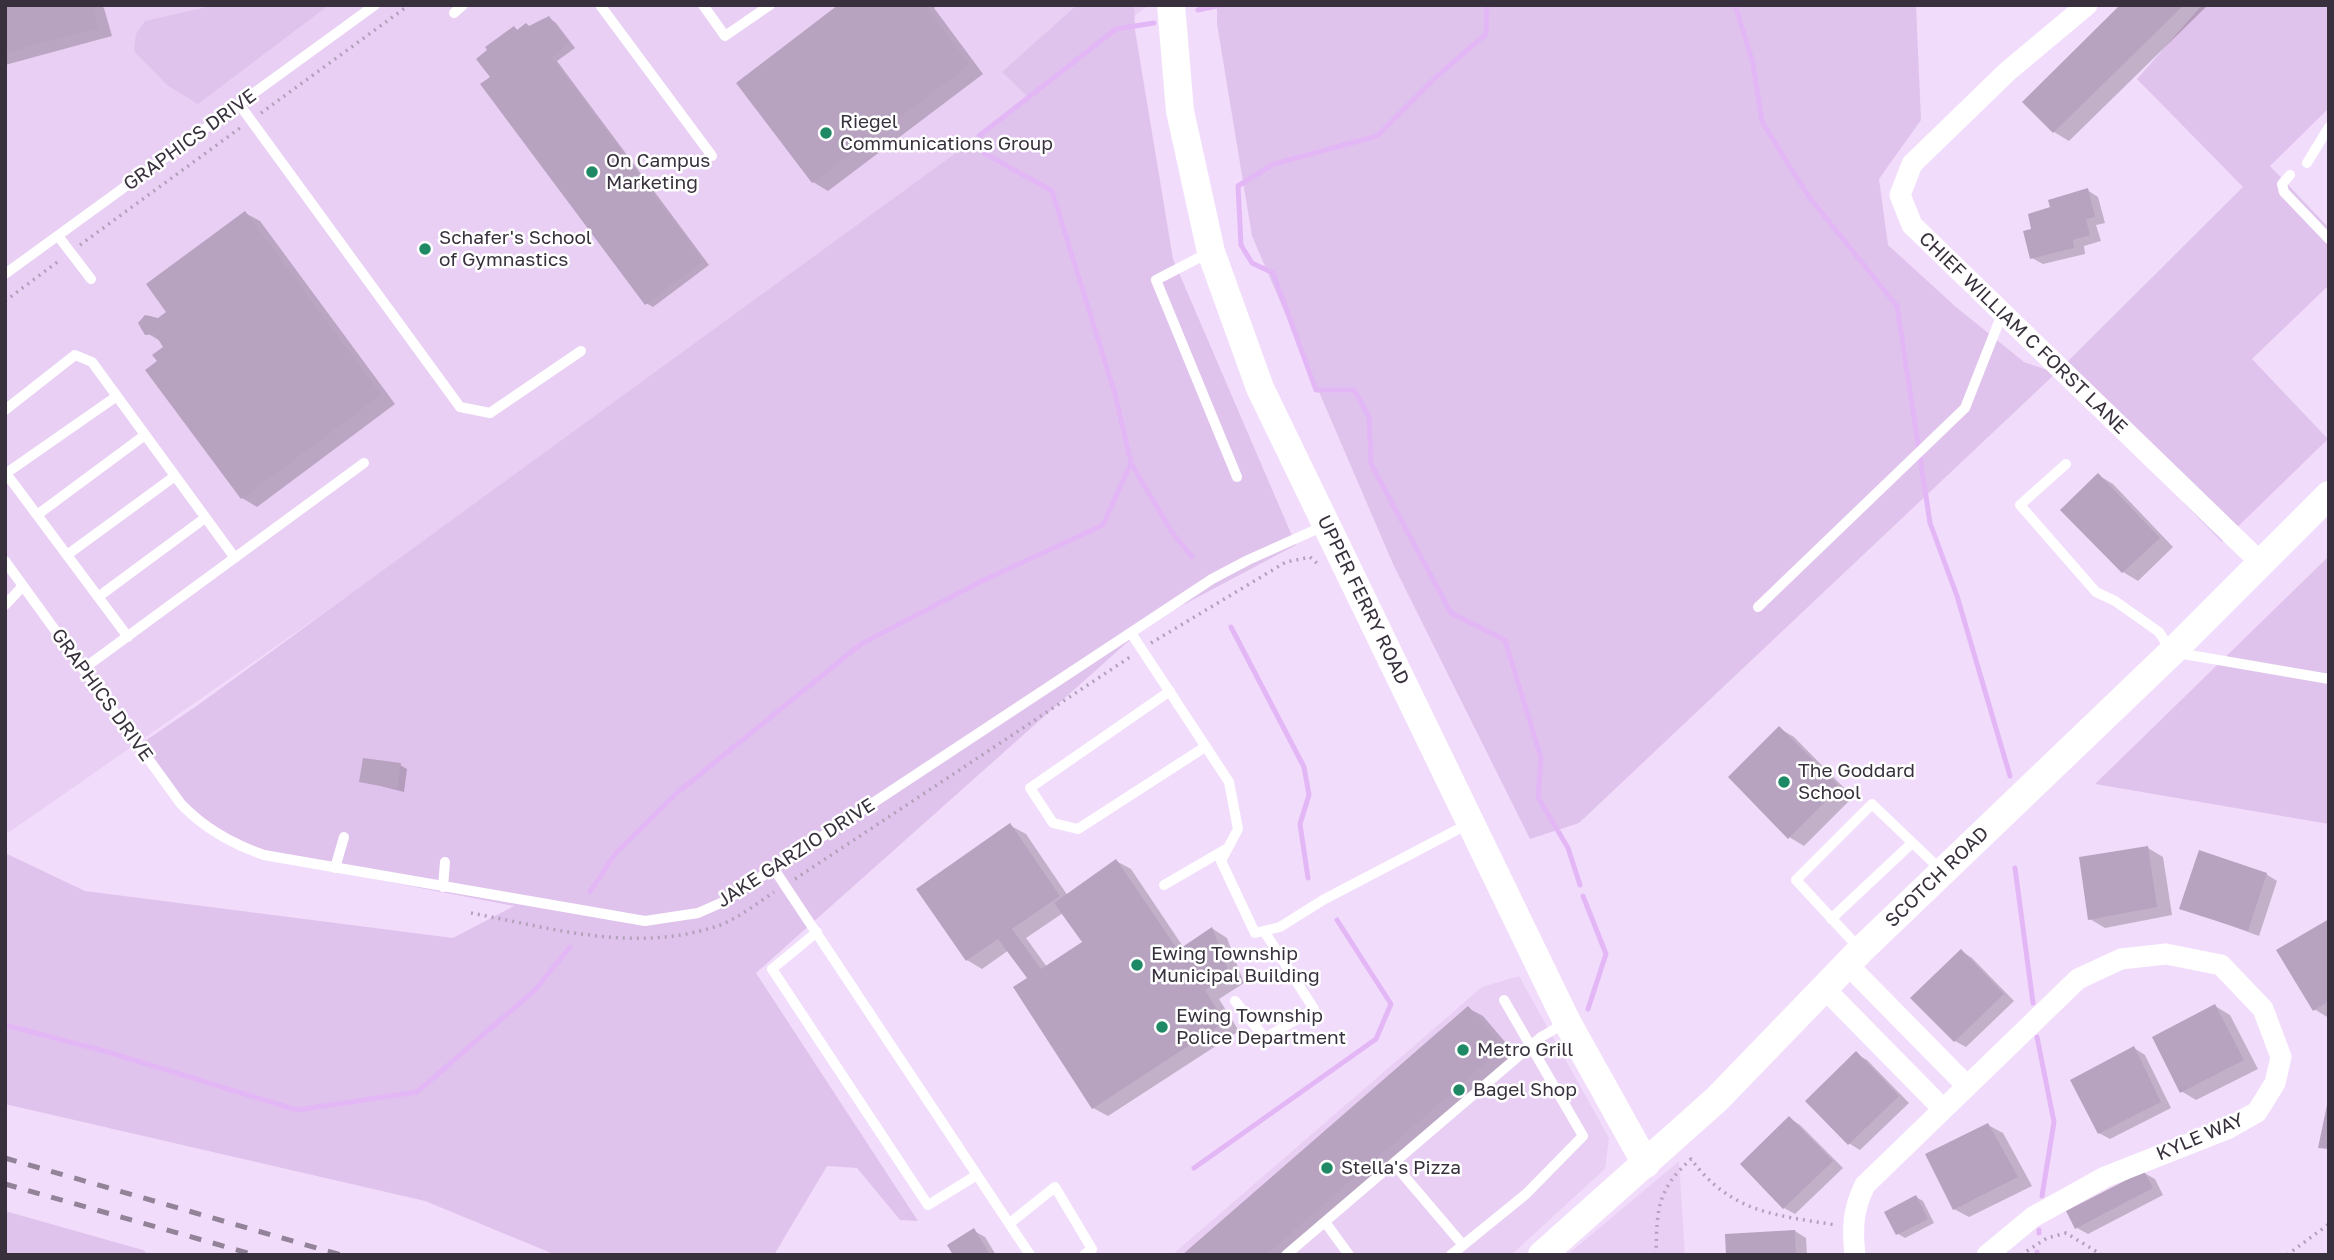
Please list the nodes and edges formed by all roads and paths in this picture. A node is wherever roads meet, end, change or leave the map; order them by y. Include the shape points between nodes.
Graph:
1 (375, 5) edge
2 (410, 5) edge
3 (600, 5) edge
4 (703, 5) edge
5 (770, 5) edge
6 (1171, 5) edge
7 (2087, 5) edge
8 (239, 104) junction
9 (250, 120) junction
10 (2329, 127) edge
11 (712, 156) dead end
12 (2307, 163) dead end
13 (2290, 175) dead end
14 (58, 236) junction
15 (2329, 239) edge
16 (70, 252) junction
17 (1211, 252) junction
18 (5, 274) edge
19 (91, 279) dead end
20 (5, 301) edge
21 (2002, 314) junction
22 (581, 351) dead end
23 (117, 396) junction
24 (5, 411) edge
25 (145, 435) junction
26 (364, 463) dead end
27 (2066, 464) dead end
28 (6, 473) edge
29 (175, 476) junction
30 (1237, 477) dead end
31 (2329, 495) edge
32 (37, 516) junction
33 (205, 518) junction
34 (1326, 525) junction
35 (67, 555) junction
36 (235, 558) junction
37 (5, 561) edge
38 (2261, 563) junction
39 (1328, 573) dead end
40 (23, 586) junction
41 (98, 597) junction
42 (5, 605) edge
43 (1758, 607) dead end
44 (1131, 633) junction
45 (128, 637) junction
46 (1143, 648) junction
47 (2172, 652) junction
48 (83, 669) junction
49 (2329, 679) edge
50 (1170, 691) junction
51 (1205, 747) junction
52 (1470, 823) junction
53 (203, 825) joint
54 (344, 837) dead end
55 (1912, 843) junction
56 (1228, 848) junction
57 (445, 862) dead end
58 (335, 868) junction
59 (774, 869) junction
60 (1943, 871) junction
61 (785, 885) junction
62 (1164, 885) dead end
63 (443, 887) junction
64 (471, 913) dead end
65 (1831, 919) junction
66 (1264, 930) junction
67 (817, 932) junction
68 (1854, 957) junction
69 (1824, 988) junction
70 (1504, 1000) dead end
71 (1235, 1001) dead end
72 (1567, 1022) junction
73 (1531, 1045) junction
74 (1967, 1086) junction
75 (1943, 1109) junction
76 (1394, 1164) junction
77 (1646, 1164) junction
78 (977, 1175) junction
79 (1325, 1222) junction
80 (1010, 1223) junction
81 (2329, 1224) edge
82 (1852, 1228) junction
83 (1462, 1245) junction
84 (1030, 1255) edge
85 (1084, 1255) edge
86 (1286, 1255) edge
87 (1349, 1255) edge
88 (1451, 1255) edge
89 (1542, 1255) edge
90 (1656, 1255) edge
91 (1855, 1255) edge
92 (1987, 1255) edge
93 (2021, 1255) edge
94 (2102, 1255) edge
95 (2287, 1255) edge

1 - 8 lane, GRAPHICS DRIVE
2 - 9 path
3 - 11 lane
4 - 5 lane via 726,36
6 - 17 main road, UPPER FERRY ROAD via 1180,111
7 - 21 street, CHIEF WILLIAM C FORST LANE via 1912,164 1900,195 1912,225
8 - 9 lane
8 - 14 lane, GRAPHICS DRIVE
9 - 16 path
9 - 22 lane via 460,407 490,413
10 - 12 lane
13 - 15 lane via 2282,184 2284,192
14 - 16 lane
14 - 18 lane, GRAPHICS DRIVE
16 - 19 lane
16 - 20 path
17 - 30 lane via 1156,280
17 - 34 main road, UPPER FERRY ROAD via 1260,388
21 - 38 street, CHIEF WILLIAM C FORST LANE via 2041,341
21 - 43 lane via 1965,408
23 - 24 lane via 92,362 75,355
23 - 25 lane
23 - 28 lane
25 - 29 lane
25 - 32 lane
26 - 36 lane
27 - 47 lane via 2021,505 2096,592 2159,632
28 - 32 lane
29 - 33 lane
29 - 35 lane
31 - 38 main road, SCOTCH ROAD
32 - 35 lane
33 - 36 lane
33 - 41 lane
34 - 44 lane, JAKE GARZIO DRIVE via 1212,579
34 - 52 main road, UPPER FERRY ROAD
35 - 41 lane
36 - 45 lane
37 - 40 lane, GRAPHICS DRIVE
38 - 47 main road, SCOTCH ROAD
39 - 46 path via 1310,558 1286,562
40 - 42 lane
40 - 48 lane, GRAPHICS DRIVE
41 - 45 lane
44 - 46 lane
44 - 59 lane, JAKE GARZIO DRIVE
45 - 48 lane
46 - 50 lane
46 - 61 path
47 - 49 lane
47 - 60 main road, SCOTCH ROAD
48 - 53 lane, GRAPHICS DRIVE via 181,804
50 - 51 lane
50 - 51 lane via 1030,788 1053,823 1078,829
51 - 56 lane via 1229,782 1238,829
52 - 66 lane via 1280,927
52 - 72 main road, UPPER FERRY ROAD
53 - 58 lane, JAKE GARZIO DRIVE via 264,855
54 - 58 lane
55 - 60 lane
55 - 65 lane
55 - 65 lane via 1872,804 1796,880
56 - 62 lane
56 - 66 lane via 1221,861 1255,933
57 - 63 lane
58 - 63 lane, JAKE GARZIO DRIVE
59 - 61 lane
59 - 63 lane, JAKE GARZIO DRIVE via 723,902 698,913 659,920 620,918
60 - 68 main road, SCOTCH ROAD
61 - 64 path via 716,927 671,938 607,939
61 - 67 lane
65 - 68 lane
66 - 71 lane via 1314,1009 1265,1038
67 - 78 lane
67 - 78 lane via 772,969 928,1205
68 - 69 main road, SCOTCH ROAD
68 - 74 street
69 - 75 street
69 - 77 main road, SCOTCH ROAD via 1717,1099
70 - 73 lane
72 - 73 lane
72 - 77 main road, UPPER FERRY ROAD
73 - 76 lane
73 - 83 lane via 1583,1136 1526,1194
74 - 75 street, KYLE WAY
74 - 92 street, KYLE WAY via 2078,979 2121,959 2166,954 2221,965 2263,1009 2281,1057 2275,1083 2257,1112 2227,1129 2105,1177 2034,1217
75 - 82 street, KYLE WAY via 1865,1185 1855,1205
76 - 79 lane
76 - 83 lane
77 - 89 main road, SCOTCH ROAD
78 - 80 lane
79 - 86 lane
79 - 87 lane
80 - 84 lane
80 - 85 lane via 1055,1187 1092,1249
81 - 95 path
82 - 90 path via 1771,1216 1744,1206 1705,1178 1691,1159 1662,1191 1656,1217
82 - 91 street, KYLE WAY
83 - 88 lane
93 - 94 path via 2047,1238 2066,1233

